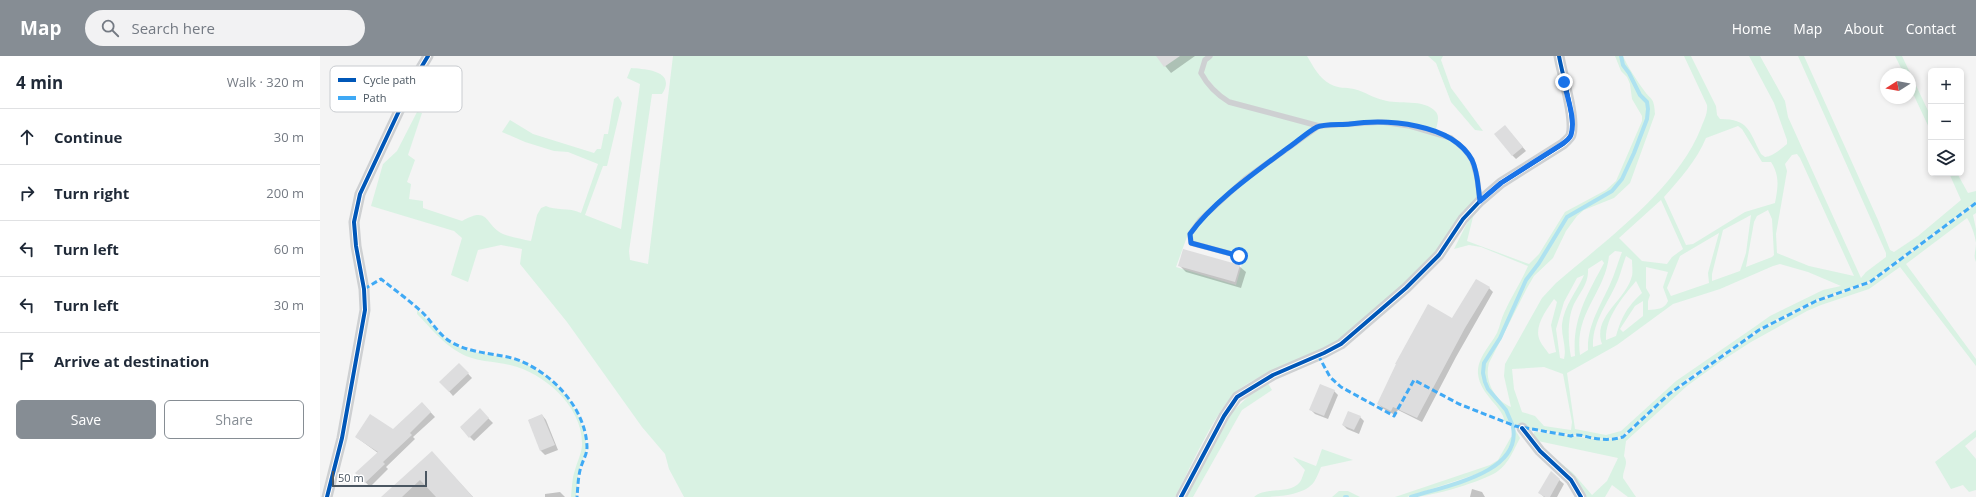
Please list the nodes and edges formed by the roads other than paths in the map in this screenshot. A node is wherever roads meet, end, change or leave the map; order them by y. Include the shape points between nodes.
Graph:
1 (428, 56) edge
2 (1210, 56) edge
3 (1559, 56) edge
4 (422, 66) edge
5 (400, 112) edge
6 (1318, 126) junction
7 (1480, 201) junction
8 (1239, 256) dead end
9 (1522, 428) dead end
10 (328, 497) edge
11 (1181, 497) edge
12 (1581, 497) edge

1 - 4 street
2 - 6 lane via 1205,60 1201,73 1207,85 1218,95 1229,102
3 - 7 street via 1570,110 1571,136 1501,183
5 - 10 street via 360,194 354,222 365,310 342,438
6 - 7 lane via 1382,122 1410,126 1451,138 1472,160
6 - 8 lane via 1246,179 1200,220 1190,234 1191,243
7 - 11 street via 1463,220 1439,255 1406,288 1341,344 1273,375 1237,398 1224,416
9 - 12 street via 1540,452 1571,480

